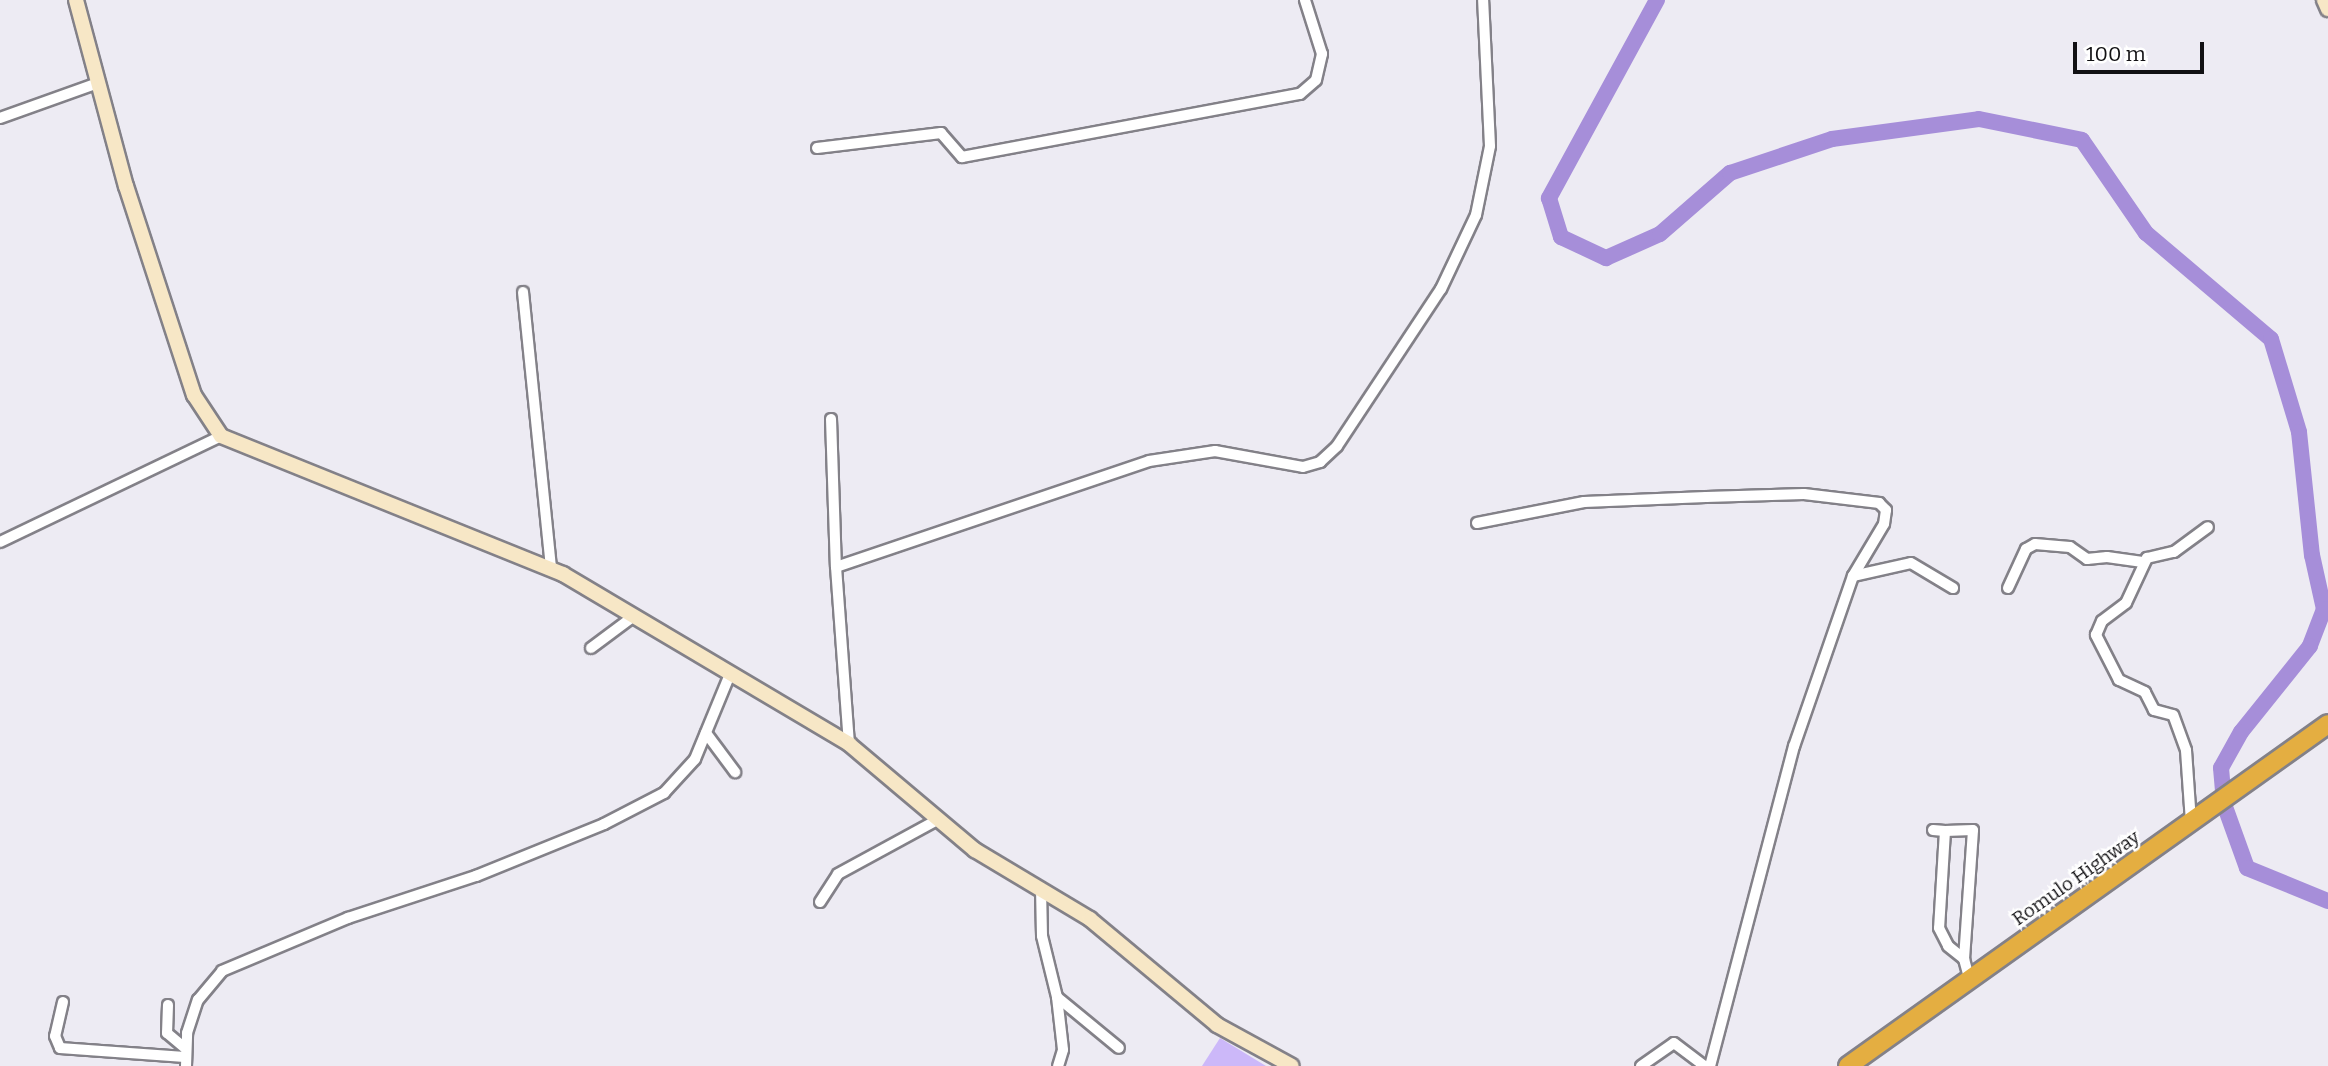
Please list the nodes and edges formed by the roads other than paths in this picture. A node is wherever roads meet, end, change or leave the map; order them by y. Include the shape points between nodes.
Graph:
1 (76, 0) edge
2 (1305, 0) edge
3 (1483, 0) edge
4 (2324, 0) edge
5 (2328, 9) edge
6 (98, 83) junction
7 (0, 118) edge
8 (817, 148) dead end
9 (523, 292) dead end
10 (831, 419) dead end
11 (221, 436) junction
12 (1477, 523) dead end
13 (2208, 527) dead end
14 (0, 542) edge
15 (2143, 562) junction
16 (551, 567) junction
17 (836, 567) junction
18 (1853, 576) junction
19 (1953, 588) dead end
20 (2008, 588) dead end
21 (634, 616) junction
22 (591, 648) dead end
23 (730, 674) junction
24 (2328, 724) edge
25 (706, 733) junction
26 (849, 744) junction
27 (735, 772) dead end
28 (939, 819) junction
29 (2195, 819) junction
30 (1933, 830) dead end
31 (1945, 831) junction
32 (1041, 888) junction
33 (820, 902) dead end
34 (1942, 939) junction
35 (1964, 940) junction
36 (1964, 959) junction
37 (1969, 978) junction
38 (1057, 997) junction
39 (63, 1002) dead end
40 (168, 1005) dead end
41 (1119, 1048) dead end
42 (185, 1057) edge
43 (1058, 1066) edge
44 (1292, 1066) edge
45 (1640, 1066) edge
46 (1704, 1066) edge
47 (1710, 1066) edge
48 (1848, 1066) edge

1 - 6 street
2 - 8 street via 1322,54 1316,80 1300,94 962,157 941,133
3 - 17 street via 1490,140 1476,215 1441,289 1326,457 1303,467 1215,451 1149,461
4 - 5 street
6 - 7 street
6 - 11 street via 194,395
9 - 16 street
10 - 17 street
11 - 14 street
11 - 16 street via 460,535
12 - 18 street via 1597,502 1804,494 1879,503 1886,510 1884,524
13 - 15 street via 2174,552
15 - 20 street via 2087,559 2070,547 2035,544 2026,549
15 - 29 street via 2126,603 2102,621 2096,635 2119,680 2145,692 2154,710 2173,715 2186,750
16 - 21 street
17 - 26 street
18 - 19 street via 1911,563
18 - 47 street via 1794,746
21 - 22 street
21 - 23 street
23 - 25 street
23 - 26 street
24 - 29 highway, Romulo Highway
25 - 27 street
25 - 42 street via 695,759 676,784 622,815 477,876 348,918 222,971 198,1000
26 - 28 street
28 - 32 street via 975,850
28 - 33 street via 838,874
29 - 37 highway, Romulo Highway
30 - 31 street
31 - 34 street via 1938,914
31 - 35 street via 1973,830
32 - 38 street via 1042,936
32 - 44 street via 1090,919 1217,1025
34 - 35 street
34 - 36 street
35 - 36 street
36 - 37 street
37 - 48 highway, Romulo Highway
38 - 41 street
38 - 43 street via 1063,1050
39 - 42 street via 55,1036 60,1048
40 - 42 street via 167,1033
45 - 46 street via 1674,1043

